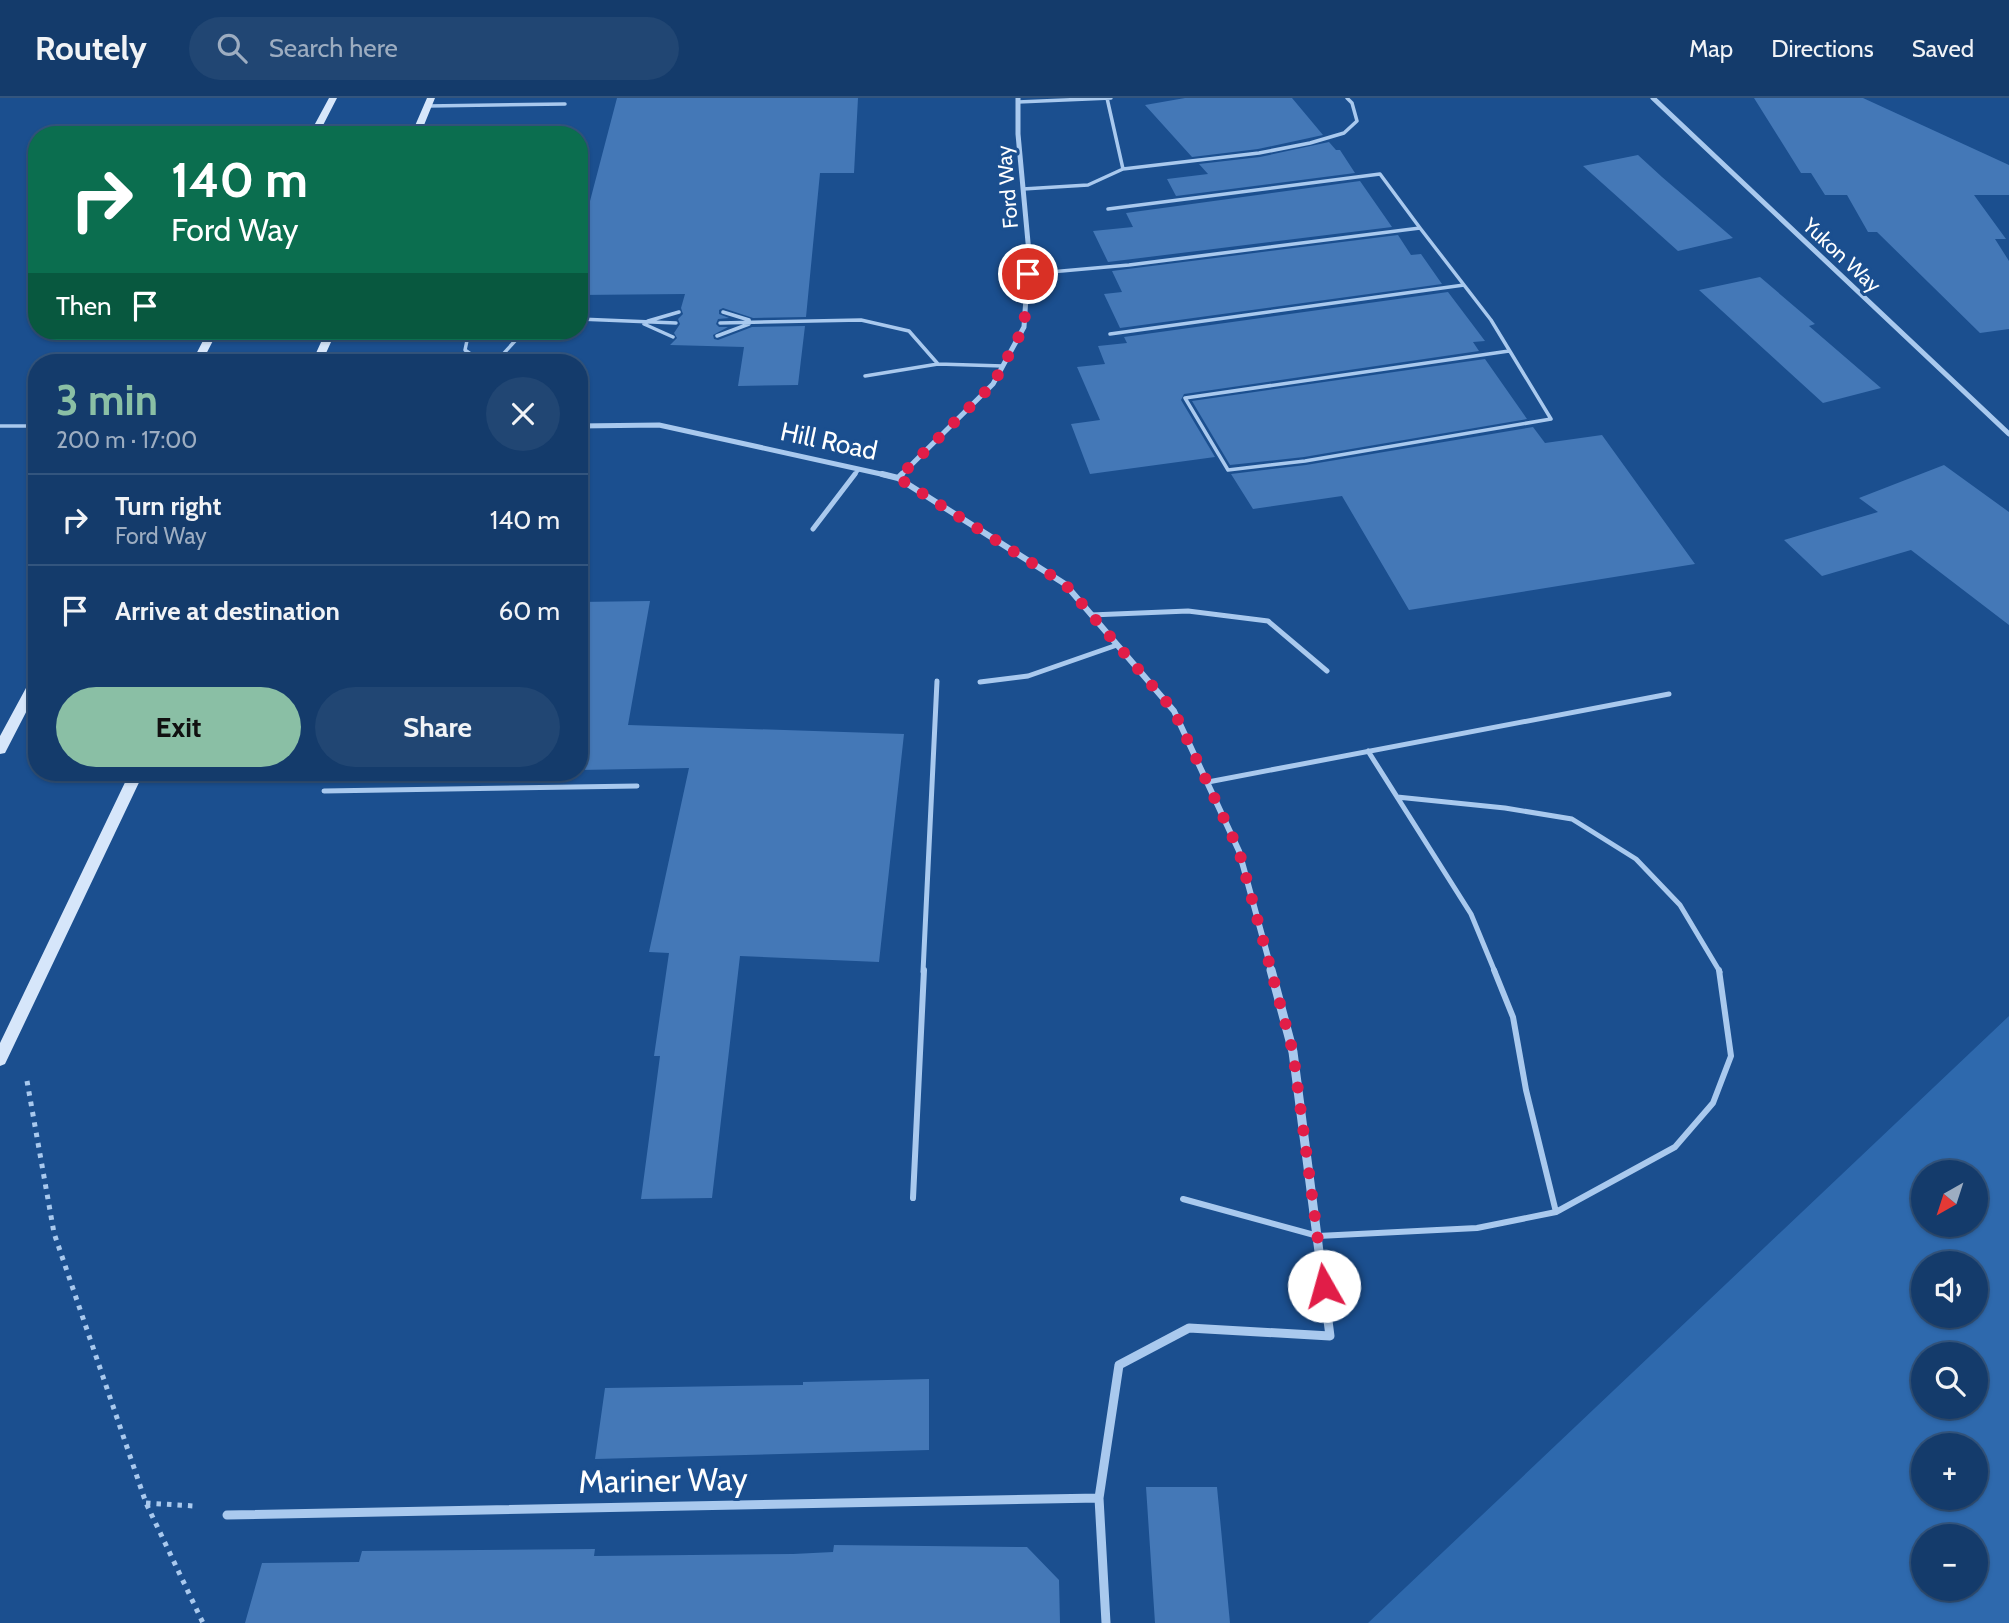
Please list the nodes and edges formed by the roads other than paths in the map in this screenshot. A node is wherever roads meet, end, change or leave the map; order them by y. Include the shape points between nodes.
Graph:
1 (333, 98) edge
2 (1109, 98) edge
3 (1347, 98) edge
4 (1653, 98) edge
5 (1018, 100) edge
6 (430, 102) edge
7 (565, 104) dead end
8 (318, 126) edge
9 (419, 126) edge
10 (1123, 169) junction
11 (1023, 189) junction
12 (1108, 209) dead end
13 (1420, 228) junction
14 (1028, 274) junction
15 (1464, 285) junction
16 (679, 312) dead end
17 (723, 312) dead end
18 (588, 320) edge
19 (756, 322) junction
20 (642, 323) junction
21 (676, 323) dead end
22 (720, 323) dead end
23 (1110, 334) dead end
24 (717, 336) dead end
25 (673, 337) dead end
26 (516, 340) edge
27 (1509, 351) junction
28 (503, 354) edge
29 (938, 365) junction
30 (1003, 366) junction
31 (864, 376) dead end
32 (0, 426) edge
33 (28, 426) edge
34 (588, 426) edge
35 (2009, 434) edge
36 (859, 469) junction
37 (898, 478) junction
38 (813, 529) dead end
39 (1091, 615) junction
40 (1117, 645) junction
41 (1327, 671) dead end
42 (937, 681) dead end
43 (980, 682) dead end
44 (1669, 694) dead end
45 (28, 695) edge
46 (0, 749) edge
47 (1368, 751) junction
48 (133, 781) edge
49 (1208, 782) junction
50 (637, 786) dead end
51 (324, 791) dead end
52 (1397, 797) junction
53 (0, 1059) edge
54 (913, 1198) dead end
55 (1183, 1199) dead end
56 (1556, 1212) junction
57 (1318, 1236) junction
58 (1099, 1498) junction
59 (227, 1515) road end
60 (1106, 1623) edge

1 - 8 main road
2 - 5 lane
2 - 10 lane
3 - 10 lane via 1357,121 1344,133 1259,153
4 - 35 street, Yukon Way
5 - 11 street, Ford Way
6 - 7 lane
6 - 9 main road
10 - 11 lane via 1108,181 1085,188
11 - 14 street, Ford Way
12 - 13 lane via 1380,174
13 - 14 lane
13 - 15 lane
14 - 30 street, Ford Way via 1024,327
15 - 23 lane
15 - 27 lane
16 - 20 lane
17 - 19 lane
18 - 20 lane
19 - 22 lane
19 - 24 lane
19 - 29 lane via 861,320 909,331
20 - 21 lane
20 - 25 lane
26 - 28 lane
27 - 27 lane via 1551,419 1228,470 1185,398
29 - 30 lane
29 - 31 lane
30 - 37 street, Ford Way via 993,384
32 - 33 lane
34 - 36 street, Hill Road via 659,425
36 - 37 street, Hill Road
36 - 38 lane
37 - 39 street, Hill Road via 1065,584
39 - 40 street, Hill Road
39 - 41 lane via 1188,611 1268,621
40 - 43 lane via 1028,676
40 - 49 street, Hill Road via 1174,711
42 - 54 lane
44 - 47 lane
45 - 46 main road
47 - 49 lane
47 - 52 lane
48 - 53 main road
49 - 57 street, Hill Road via 1239,851 1293,1052
50 - 51 lane
52 - 56 lane via 1471,914 1513,1017
52 - 56 lane via 1572,819 1636,859 1679,905 1719,968 1731,1056 1713,1103 1675,1147
55 - 57 lane
56 - 57 lane via 1477,1228
57 - 58 street, Hill Road via 1331,1336 1189,1328 1119,1365
58 - 59 street, Mariner Way
58 - 60 street

